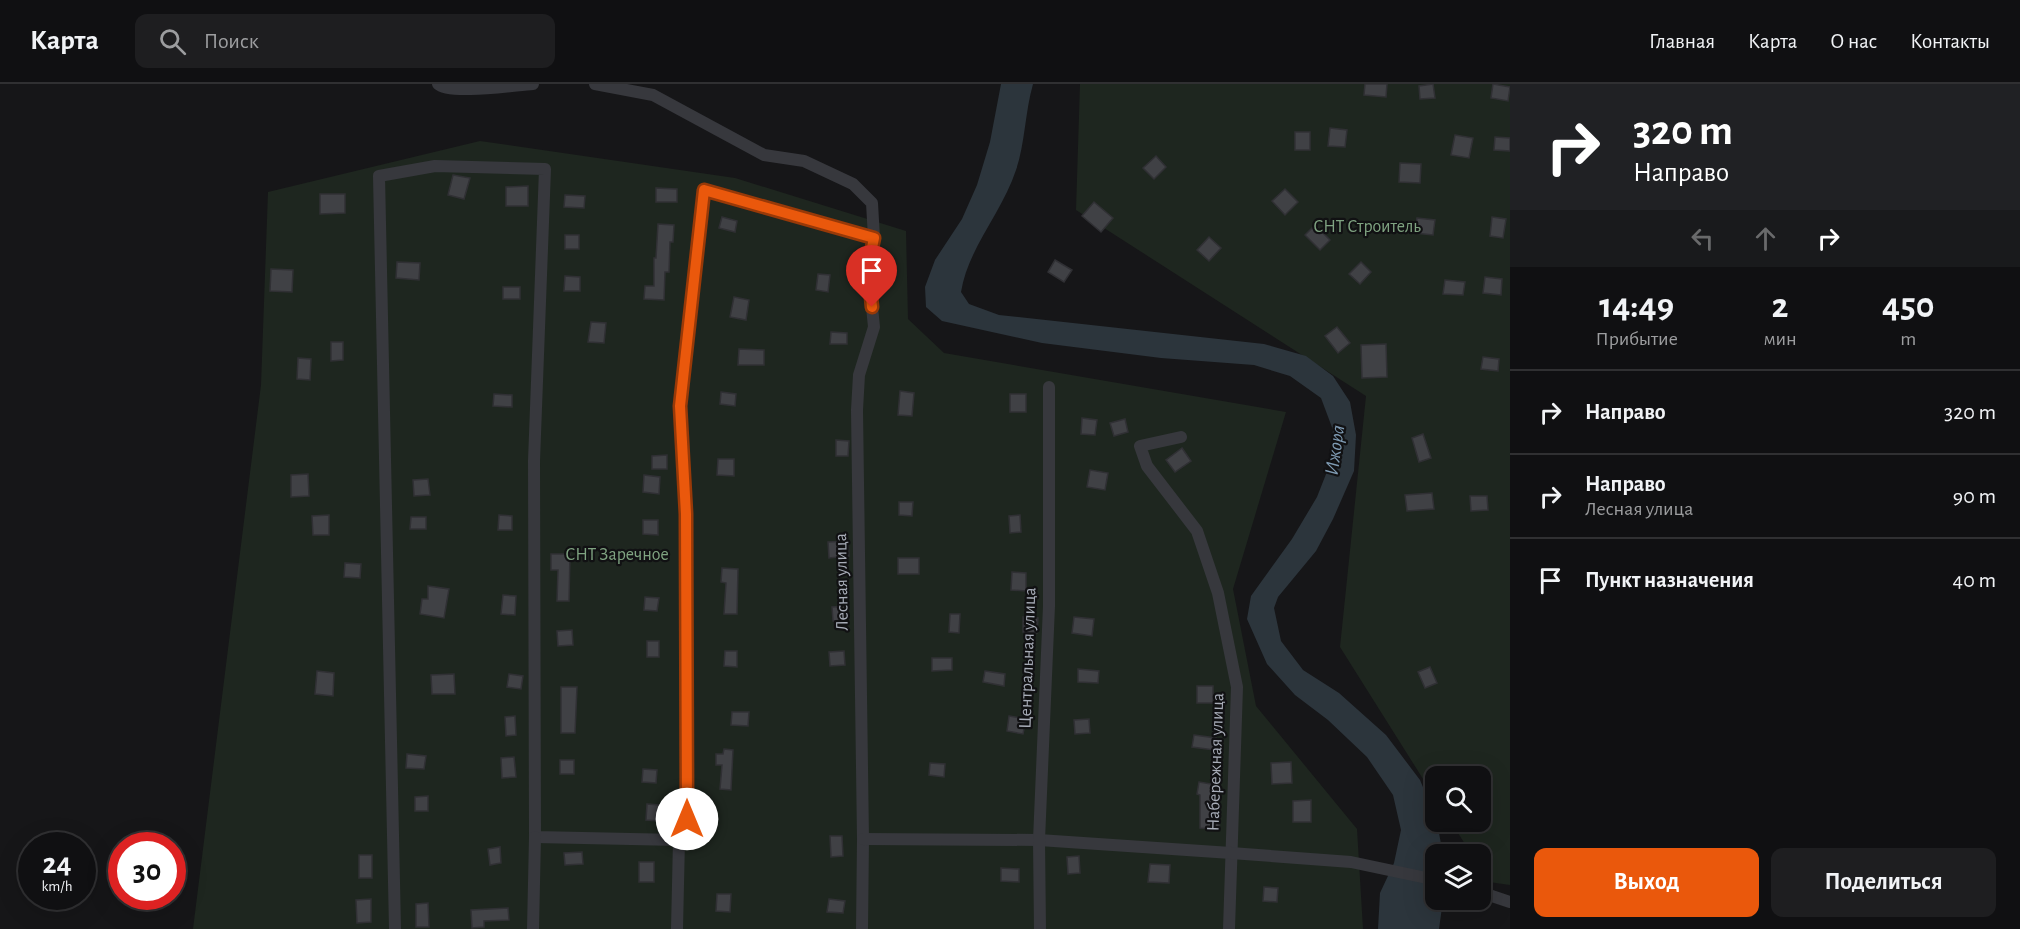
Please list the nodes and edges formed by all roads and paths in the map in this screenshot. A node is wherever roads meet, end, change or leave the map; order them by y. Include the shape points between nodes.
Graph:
1 (438, 84) edge
2 (533, 84) edge
3 (595, 84) edge
4 (874, 238) junction
5 (1049, 387) dead end
6 (1181, 438) dead end
7 (535, 837) junction
8 (863, 839) junction
9 (679, 840) junction
10 (1039, 840) junction
11 (1231, 853) junction
12 (1425, 878) edge
13 (1491, 896) edge
14 (1510, 902) edge
15 (395, 929) edge
16 (533, 929) edge
17 (677, 929) edge
18 (862, 929) edge
19 (1040, 929) edge
20 (1229, 929) edge

1 - 2 street via 442,88 471,89
3 - 4 street, Лесная улица via 653,95 764,155 804,160 853,184 872,202
4 - 8 street, Лесная улица via 868,267 874,327 859,375 857,410
4 - 9 street via 704,190 680,406 686,514 687,819
5 - 10 street, Центральная улица via 1049,606
6 - 11 street, Набережная улица via 1140,446 1147,466 1197,531 1218,593 1238,687
7 - 9 street
7 - 15 street via 534,461 545,169 435,166 379,176
7 - 16 street
8 - 10 street
8 - 18 street, Лесная улица
9 - 17 street
10 - 11 street
10 - 19 street, Центральная улица
11 - 12 street via 1351,862
11 - 20 street, Набережная улица
13 - 14 street

